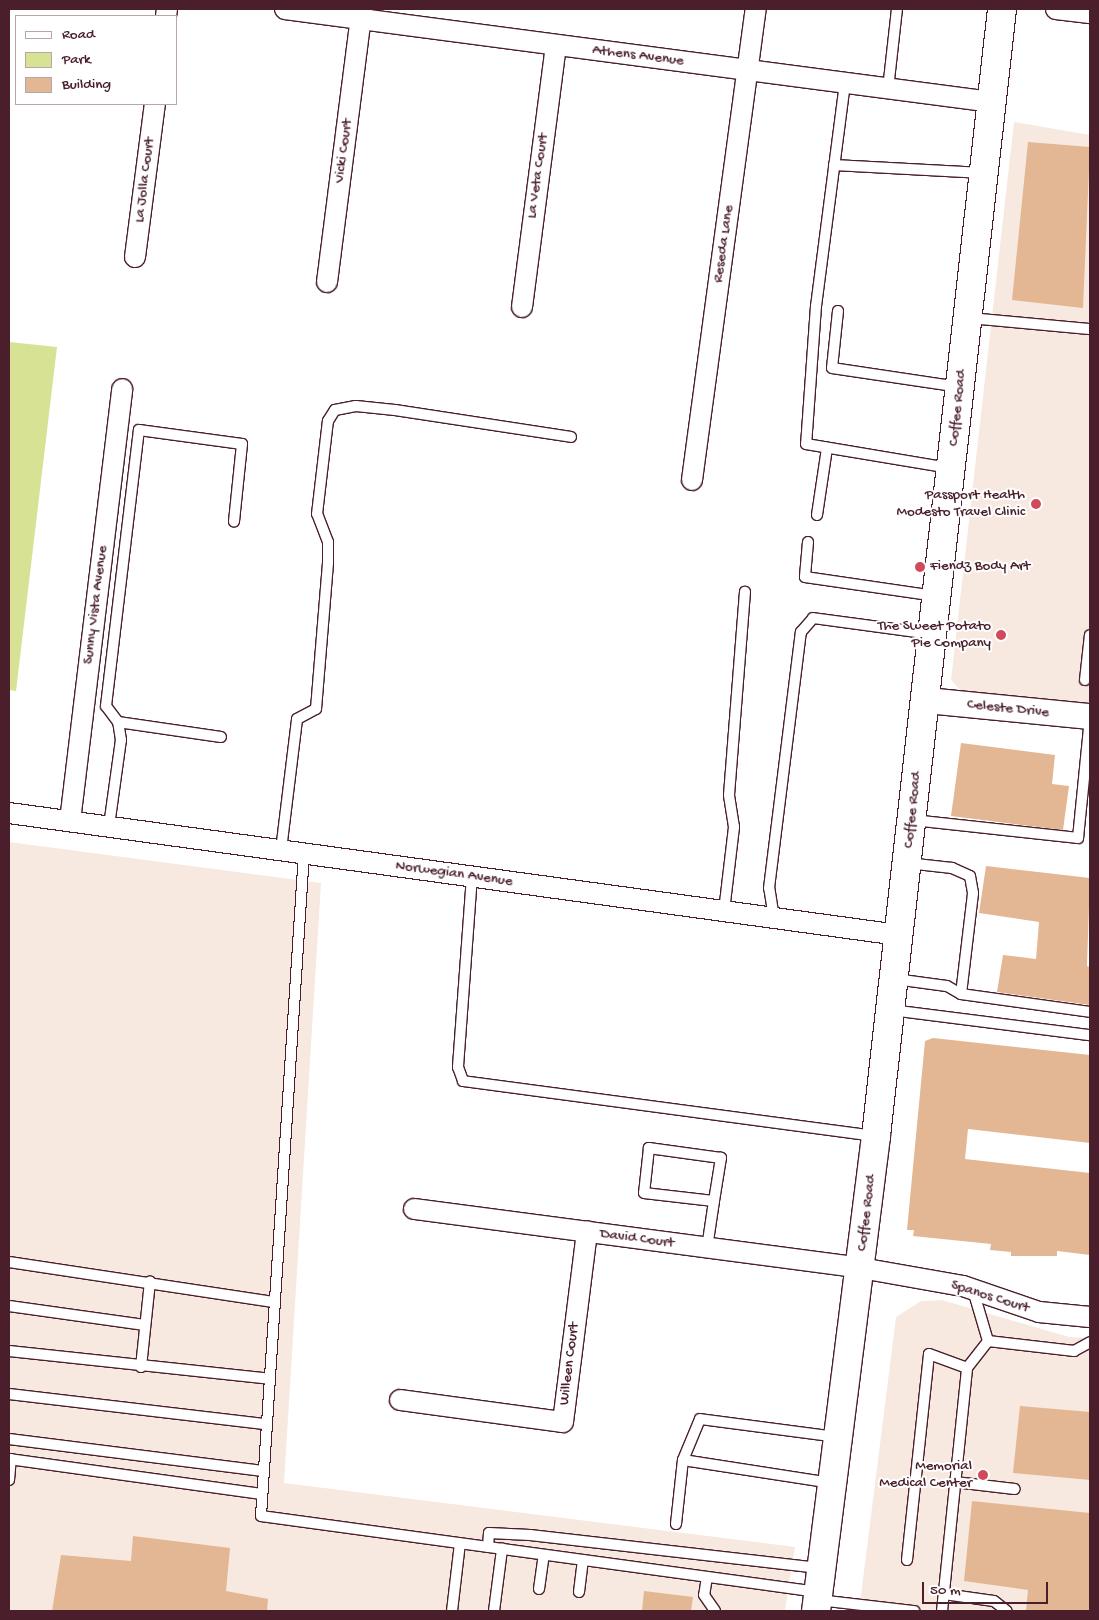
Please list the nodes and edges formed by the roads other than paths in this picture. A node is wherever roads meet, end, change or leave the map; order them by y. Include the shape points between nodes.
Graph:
1 (285, 9) edge
2 (756, 9) edge
3 (897, 9) edge
4 (1002, 9) edge
5 (1056, 9) edge
6 (1090, 13) edge
7 (361, 14) edge
8 (556, 45) junction
9 (748, 70) junction
10 (845, 83) junction
11 (888, 89) junction
12 (991, 102) junction
13 (155, 105) edge
14 (834, 165) junction
15 (984, 173) junction
16 (135, 256) dead end
17 (327, 282) dead end
18 (522, 307) dead end
19 (838, 311) dead end
20 (968, 317) junction
21 (1090, 329) edge
22 (960, 387) junction
23 (122, 389) dead end
24 (571, 437) dead end
25 (827, 448) junction
26 (951, 468) junction
27 (692, 480) dead end
28 (817, 515) dead end
29 (234, 522) dead end
30 (808, 542) dead end
31 (744, 592) dead end
32 (937, 596) junction
33 (933, 634) junction
34 (1090, 635) edge
35 (1085, 680) dead end
36 (926, 700) junction
37 (1090, 716) edge
38 (118, 722) junction
39 (221, 737) dead end
40 (9, 812) edge
41 (912, 820) junction
42 (70, 821) junction
43 (109, 826) junction
44 (281, 850) junction
45 (304, 853) junction
46 (907, 863) junction
47 (472, 876) junction
48 (724, 911) junction
49 (774, 918) junction
50 (899, 935) junction
51 (894, 978) junction
52 (961, 994) junction
53 (890, 1010) junction
54 (1090, 1012) edge
55 (1090, 1035) edge
56 (876, 1136) junction
57 (714, 1201) junction
58 (414, 1209) dead end
59 (587, 1232) junction
60 (707, 1248) junction
61 (9, 1262) edge
62 (861, 1268) junction
63 (150, 1281) junction
64 (973, 1290) junction
65 (274, 1302) junction
66 (9, 1306) edge
67 (1090, 1317) edge
68 (145, 1325) junction
69 (988, 1341) junction
70 (1090, 1342) edge
71 (9, 1351) edge
72 (141, 1367) junction
73 (967, 1368) junction
74 (269, 1379) junction
75 (9, 1394) edge
76 (400, 1400) dead end
77 (266, 1424) junction
78 (839, 1437) junction
79 (9, 1439) edge
80 (10, 1459) edge
81 (683, 1460) junction
82 (263, 1472) junction
83 (9, 1480) edge
84 (955, 1482) junction
85 (833, 1483) junction
86 (1014, 1489) dead end
87 (262, 1494) junction
88 (676, 1524) dead end
89 (460, 1543) junction
90 (488, 1547) junction
91 (502, 1549) junction
92 (544, 1555) junction
93 (583, 1560) junction
94 (907, 1560) dead end
95 (707, 1577) junction
96 (539, 1589) dead end
97 (579, 1592) dead end
98 (819, 1593) edge
99 (944, 1594) junction
100 (452, 1611) edge
101 (494, 1611) edge
102 (715, 1611) edge
103 (914, 1611) edge
104 (942, 1611) edge
105 (1007, 1611) edge

1 - 7 street, Athens Avenue
2 - 9 street, Reseda Lane
3 - 11 lane
4 - 12 main road, Coffee Road
5 - 6 street
7 - 8 street, Athens Avenue
7 - 17 street, Vicki Court
8 - 9 street, Athens Avenue
8 - 18 street, La Veta Court
9 - 10 street, Athens Avenue
9 - 27 street, Reseda Lane
10 - 11 street, Athens Avenue
10 - 14 lane
11 - 12 street, Athens Avenue
12 - 15 main road, Coffee Road
13 - 16 street, La Jolla Court
14 - 15 lane
14 - 25 lane via 816,306 806,444
15 - 20 main road, Coffee Road
19 - 22 lane via 832,368
20 - 21 lane
20 - 22 main road, Coffee Road
22 - 26 main road, Coffee Road
23 - 42 street, Sunny Vista Avenue
24 - 44 lane via 395,410 356,406 335,410 328,421 317,514 328,542 328,562 316,709 297,719
25 - 26 lane
25 - 28 lane
26 - 32 main road, Coffee Road
29 - 38 lane via 242,444 139,430 106,706
30 - 32 lane via 805,576
31 - 48 lane via 729,795 734,827
32 - 33 main road, Coffee Road
33 - 36 main road, Coffee Road
33 - 49 lane via 813,618 802,632 769,888
34 - 35 lane
36 - 37 street, Celeste Drive
36 - 41 main road, Coffee Road
37 - 41 lane via 1078,838
38 - 39 lane
38 - 43 lane via 120,740
40 - 42 street, Norwegian Avenue
41 - 46 main road, Coffee Road
42 - 43 street, Norwegian Avenue
43 - 44 street, Norwegian Avenue
44 - 45 street, Norwegian Avenue
45 - 47 street, Norwegian Avenue
45 - 65 lane
46 - 50 main road, Coffee Road
46 - 52 lane via 952,868 970,876 973,893
47 - 48 street, Norwegian Avenue
47 - 56 lane via 458,1067 463,1081
48 - 49 street, Norwegian Avenue
49 - 50 street, Norwegian Avenue
50 - 51 main road, Coffee Road
51 - 52 lane via 947,986
51 - 53 main road, Coffee Road
52 - 54 lane
53 - 55 lane
53 - 56 main road, Coffee Road
56 - 62 main road, Coffee Road
57 - 57 lane via 644,1193 649,1148 721,1158
57 - 60 lane
58 - 59 street, David Court
59 - 60 street, David Court
59 - 76 street, Willeen Court via 563,1422
60 - 62 street, David Court
61 - 63 lane
62 - 64 street, Spanos Court
62 - 78 main road, Coffee Road
63 - 65 lane via 202,1289 237,1299
63 - 68 lane
64 - 67 street, Spanos Court via 1039,1312
64 - 69 lane
65 - 74 lane
66 - 68 lane
68 - 72 lane
69 - 70 lane via 1074,1351
69 - 73 lane
71 - 72 lane
72 - 74 lane
73 - 84 lane
73 - 94 lane via 929,1354
74 - 77 lane
75 - 77 lane
77 - 82 lane
78 - 81 lane via 700,1419
78 - 85 main road, Coffee Road
79 - 82 lane
80 - 83 lane
80 - 87 lane
81 - 85 lane
81 - 88 lane
82 - 87 lane
84 - 86 lane
84 - 99 lane
85 - 98 main road, Coffee Road
87 - 89 lane via 261,1516
89 - 90 lane
89 - 100 lane
90 - 91 lane
90 - 98 lane via 489,1533 530,1535
91 - 92 lane
91 - 101 lane
92 - 93 lane
92 - 96 lane
93 - 95 lane
93 - 97 lane
95 - 98 lane
95 - 102 lane via 704,1595
98 - 103 lane
99 - 104 lane
99 - 105 lane via 986,1599

